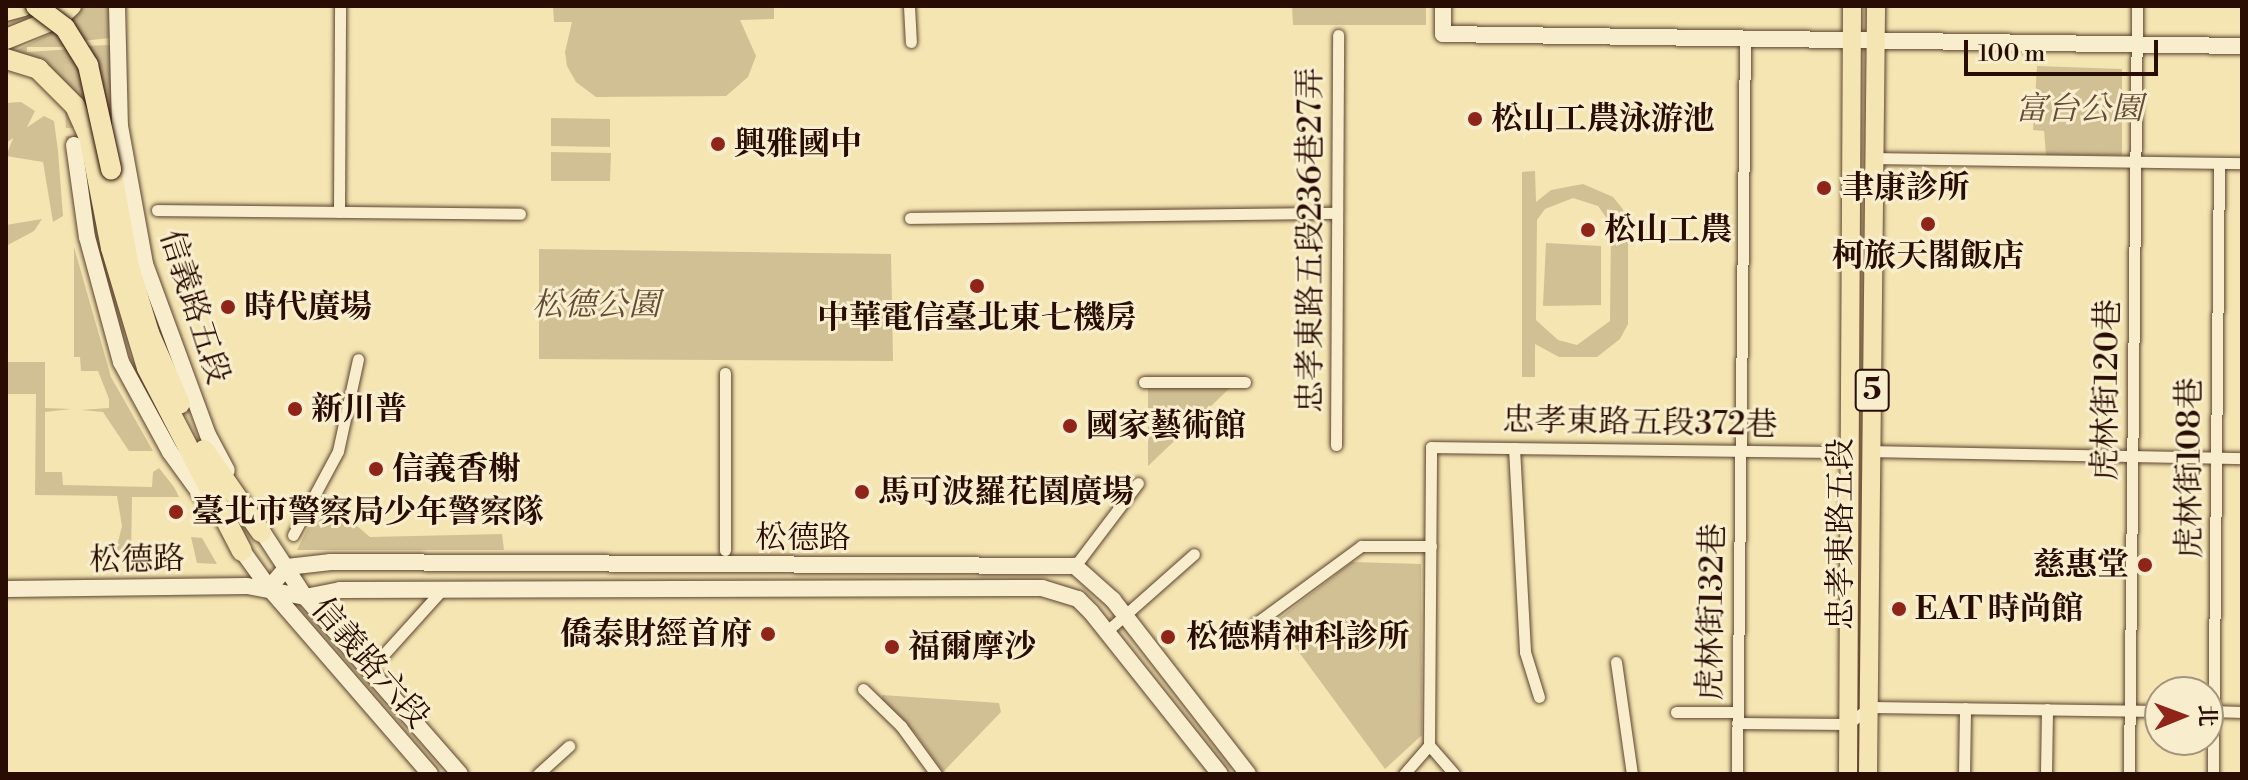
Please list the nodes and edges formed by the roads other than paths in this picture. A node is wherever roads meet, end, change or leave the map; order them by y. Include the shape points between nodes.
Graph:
1 (23, 6) edge
2 (36, 6) edge
3 (71, 6) edge
4 (117, 6) edge
5 (340, 6) edge
6 (909, 6) edge
7 (1443, 6) edge
8 (1852, 6) edge
9 (1876, 6) edge
10 (2137, 6) edge
11 (6, 11) edge
12 (1338, 35) dead end
13 (6, 39) edge
14 (1745, 39) junction
15 (1851, 40) junction
16 (1875, 40) junction
17 (911, 42) dead end
18 (2136, 44) junction
19 (2242, 46) edge
20 (6, 59) edge
21 (74, 145) tunnel mouth
22 (1874, 158) junction
23 (2135, 162) junction
24 (2219, 163) junction
25 (2242, 163) edge
26 (157, 210) dead end
27 (339, 212) junction
28 (1337, 213) junction
29 (520, 214) dead end
30 (910, 218) dead end
31 (358, 359) dead end
32 (725, 373) dead end
33 (1144, 382) dead end
34 (1245, 382) dead end
35 (1336, 445) dead end
36 (1514, 448) junction
37 (1740, 450) junction
38 (1872, 451) junction
39 (1849, 452) junction
40 (2133, 457) junction
41 (2216, 458) junction
42 (2242, 458) edge
43 (1138, 483) dead end
44 (261, 532) junction
45 (293, 535) dead end
46 (1431, 546) junction
47 (725, 550) dead end
48 (242, 551) junction
49 (1194, 554) dead end
50 (1075, 566) junction
51 (287, 567) junction
52 (269, 588) junction
53 (6, 589) edge
54 (441, 591) junction
55 (305, 597) junction
56 (1125, 615) junction
57 (1255, 624) dead end
58 (1107, 631) junction
59 (384, 654) dead end
60 (1616, 662) dead end
61 (2212, 676) edge
62 (863, 689) dead end
63 (1539, 697) dead end
64 (1870, 707) junction
65 (1965, 708) junction
66 (2047, 709) junction
67 (2130, 710) junction
68 (2144, 710) edge
69 (1676, 712) dead end
70 (1737, 718) junction
71 (1848, 724) junction
72 (1429, 745) junction
73 (569, 746) dead end
74 (430, 774) edge
75 (460, 774) edge
76 (538, 774) edge
77 (936, 774) edge
78 (1220, 774) edge
79 (1248, 774) edge
80 (1404, 774) edge
81 (1454, 774) edge
82 (1632, 774) edge
83 (1737, 774) edge
84 (1848, 774) edge
85 (1868, 774) edge
86 (1964, 774) edge
87 (2046, 774) edge
88 (2129, 774) edge

1 - 11 highway
2 - 44 highway, bridge via 65,28 88,65 129,267 160,363 220,478
3 - 13 highway via 58,18
4 - 44 main road, 信義路五段 via 120,126 145,264 208,435
5 - 27 street
6 - 17 street
7 - 14 main road via 1443,34
8 - 15 main road, 忠孝東路五段 / 5
9 - 16 main road, 忠孝東路五段 / 5
10 - 18 street, 虎林街120巷
12 - 28 street, 忠孝東路五段236巷27弄
14 - 15 main road
14 - 37 street, 虎林街132巷
15 - 16 main road
15 - 39 main road, 忠孝東路五段 / 5
16 - 18 main road
16 - 22 main road, 忠孝東路五段 / 5
18 - 19 main road
18 - 23 street, 虎林街120巷
20 - 48 highway via 38,69 75,106 90,140 111,248 147,368
21 - 48 main road via 87,237 121,362 170,452
22 - 23 street
22 - 38 main road, 忠孝東路五段 / 5
23 - 24 street
23 - 40 street, 虎林街120巷
24 - 25 street
24 - 41 street, 虎林街108巷
26 - 27 street
27 - 29 street
28 - 30 street
28 - 35 street, 忠孝東路五段236巷27弄
31 - 45 street via 338,451
32 - 47 street
33 - 34 street
36 - 37 street, 忠孝東路五段372巷
36 - 46 street, 忠孝東路五段372巷 via 1431,447
36 - 63 street via 1525,652
37 - 39 street, 忠孝東路五段372巷
37 - 70 street, 虎林街132巷
38 - 39 main road
38 - 40 street
38 - 64 main road, 忠孝東路五段 / 5
39 - 71 main road, 忠孝東路五段 / 5
40 - 41 street
40 - 67 street, 虎林街120巷
41 - 42 street
41 - 61 street, 虎林街108巷
43 - 50 street
44 - 51 main road, 信義路五段
46 - 57 street via 1361,546
46 - 72 street
48 - 52 main road
49 - 56 street
50 - 51 main road, 松德路 via 331,562
50 - 56 main road via 1093,577
51 - 52 main road
51 - 55 main road, 信義路五段
52 - 53 main road, 松德路
52 - 55 main road, 松德路
52 - 74 main road, 信義路六段
54 - 55 main road, 松德路 via 340,590
54 - 58 main road, 松德路 via 1042,588 1078,599
54 - 59 street
55 - 75 main road, 信義路六段
56 - 58 street
56 - 79 main road
58 - 78 main road, 松德路
60 - 82 street
62 - 77 street via 901,726
64 - 65 street
64 - 71 street
64 - 85 main road, 忠孝東路五段 / 5
65 - 66 street
65 - 86 street
66 - 67 street
66 - 87 street
67 - 68 street
67 - 88 street, 虎林街120巷
69 - 70 street
70 - 71 street
70 - 83 street, 虎林街132巷
71 - 84 main road, 忠孝東路五段 / 5
72 - 80 street
72 - 81 street
73 - 76 street

